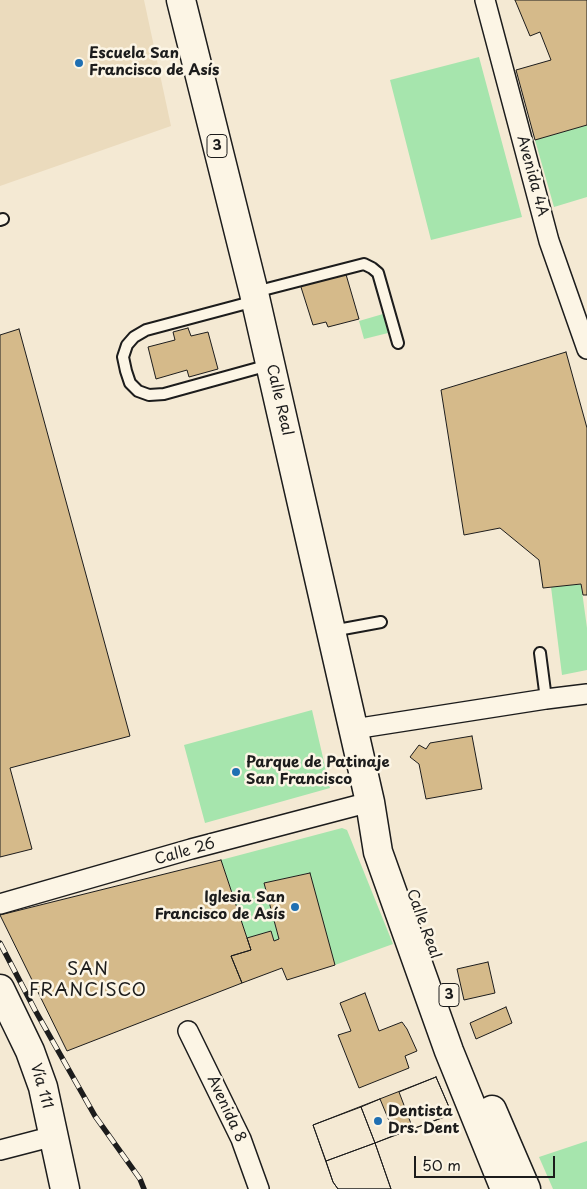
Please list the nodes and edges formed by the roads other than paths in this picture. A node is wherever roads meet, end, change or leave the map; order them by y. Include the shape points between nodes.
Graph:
1 (181, 0) edge
2 (485, 0) edge
3 (255, 297) junction
4 (398, 343) dead end
5 (587, 349) edge
6 (271, 365) junction
7 (381, 622) dead end
8 (332, 631) junction
9 (540, 653) dead end
10 (587, 694) edge
11 (546, 699) junction
12 (354, 729) junction
13 (370, 802) junction
14 (0, 904) edge
15 (0, 989) edge
16 (188, 1030) dead end
17 (54, 1136) junction
18 (0, 1150) edge
19 (65, 1189) edge
20 (259, 1189) edge
21 (505, 1189) edge
22 (526, 1189) edge

1 - 3 main road, Calle Real / 3
2 - 5 street, Avenida 4A via 549,241
3 - 4 lane via 364,264 378,273
3 - 6 main road, Calle Real / 3
3 - 6 lane via 146,330 127,345 123,357 126,371 130,383 149,395 164,394
6 - 8 main road, Calle Real / 3
7 - 8 lane
8 - 12 main road, Calle Real / 3
9 - 11 lane
10 - 11 street
11 - 12 street
12 - 13 main road, Calle Real / 3
13 - 14 street, Calle 26
13 - 21 main road, Calle Real / 3 via 378,852 401,919 470,1106
13 - 22 main road, Calle Real / 3 via 395,846 482,1086
15 - 17 main road, Vía 111 via 43,1087
16 - 20 street, Avenida 8 via 241,1139
17 - 18 street
17 - 19 main road, Vía 111

